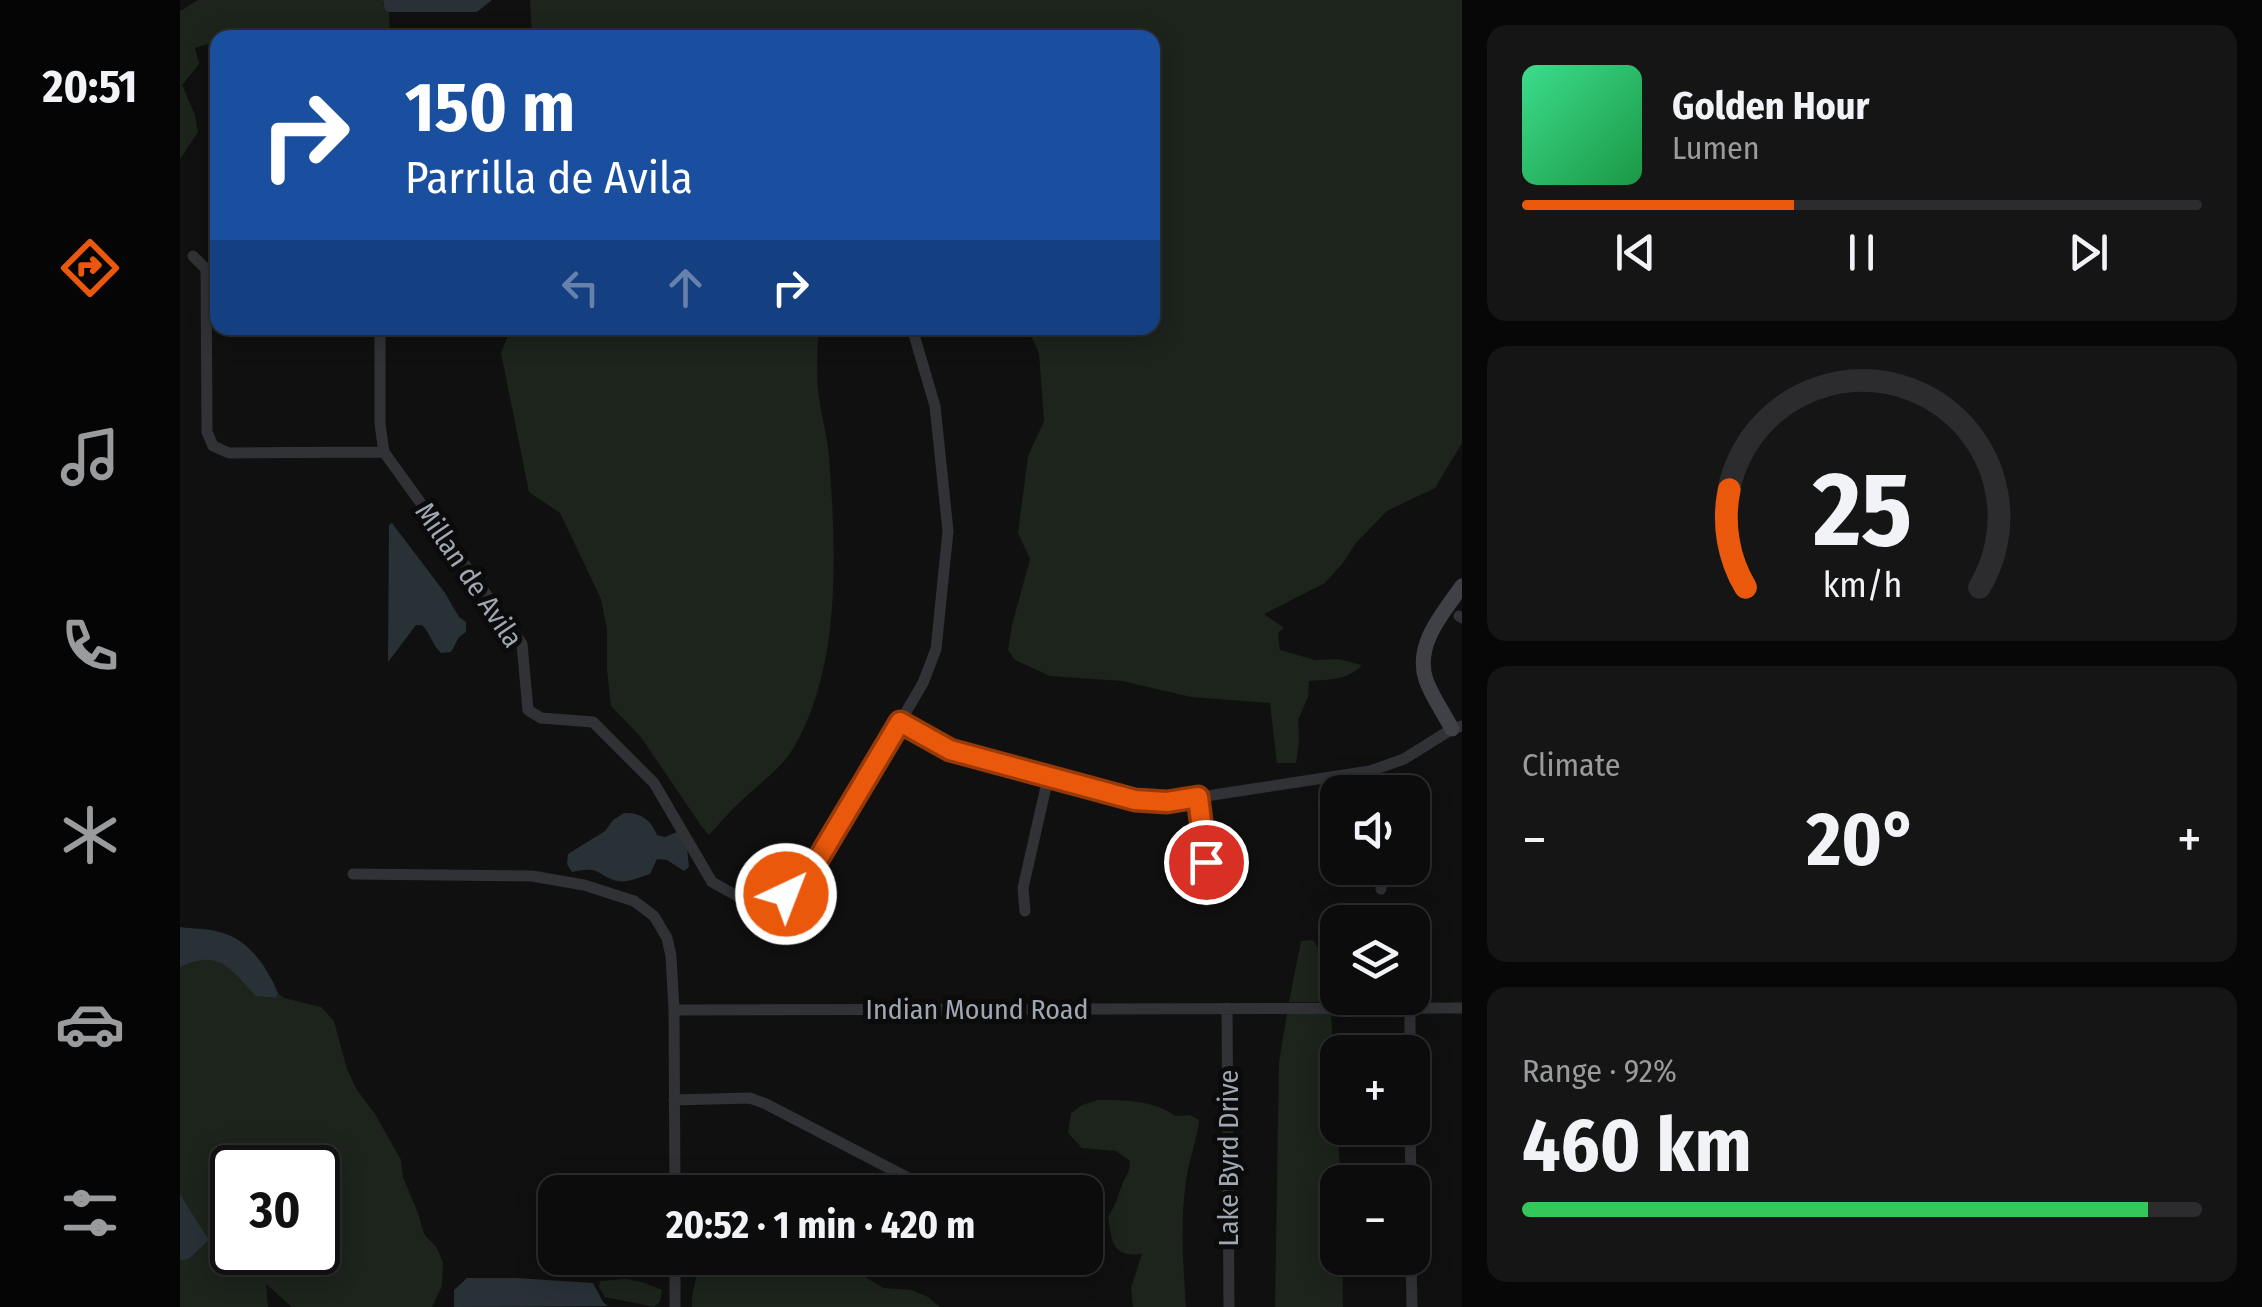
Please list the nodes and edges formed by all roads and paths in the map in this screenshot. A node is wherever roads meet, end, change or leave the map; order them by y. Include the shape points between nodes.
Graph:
1 (193, 256) dead end
2 (380, 335) edge
3 (914, 335) edge
4 (384, 452) junction
5 (1462, 586) edge
6 (900, 722) junction
7 (1457, 728) edge
8 (1370, 771) junction
9 (1371, 775) edge
10 (1048, 778) junction
11 (1198, 797) junction
12 (353, 874) dead end
13 (1382, 885) edge
14 (1382, 889) dead end
15 (1207, 901) dead end
16 (1025, 911) dead end
17 (1227, 1008) junction
18 (1320, 1008) edge
19 (1430, 1008) edge
20 (1462, 1008) edge
21 (674, 1010) junction
22 (674, 1100) junction
23 (674, 1175) edge
24 (902, 1175) edge
25 (675, 1275) edge
26 (1411, 1275) edge
27 (675, 1307) edge
28 (1229, 1307) edge
29 (1412, 1307) edge

1 - 4 street via 206,269 207,432 213,446 229,453
2 - 4 street
3 - 6 street, Millan de Avila via 936,406 948,531 936,648
4 - 6 street, Millan de Avila via 522,644 528,710 541,718 594,722 654,784 712,882 740,898 786,894 814,866
5 - 7 street via 1428,637 1422,662
6 - 10 street via 950,750
7 - 8 street
8 - 9 street
8 - 11 street
10 - 11 street via 1135,800
10 - 16 street
11 - 15 street
12 - 21 street via 532,876 634,901 667,938
13 - 14 street
17 - 18 street, Indian Mound Road
17 - 21 street, Indian Mound Road
17 - 28 street, Lake Byrd Drive
19 - 20 street, Indian Mound Road
21 - 22 street
22 - 23 street
22 - 24 street via 750,1098
25 - 27 street
26 - 29 street

